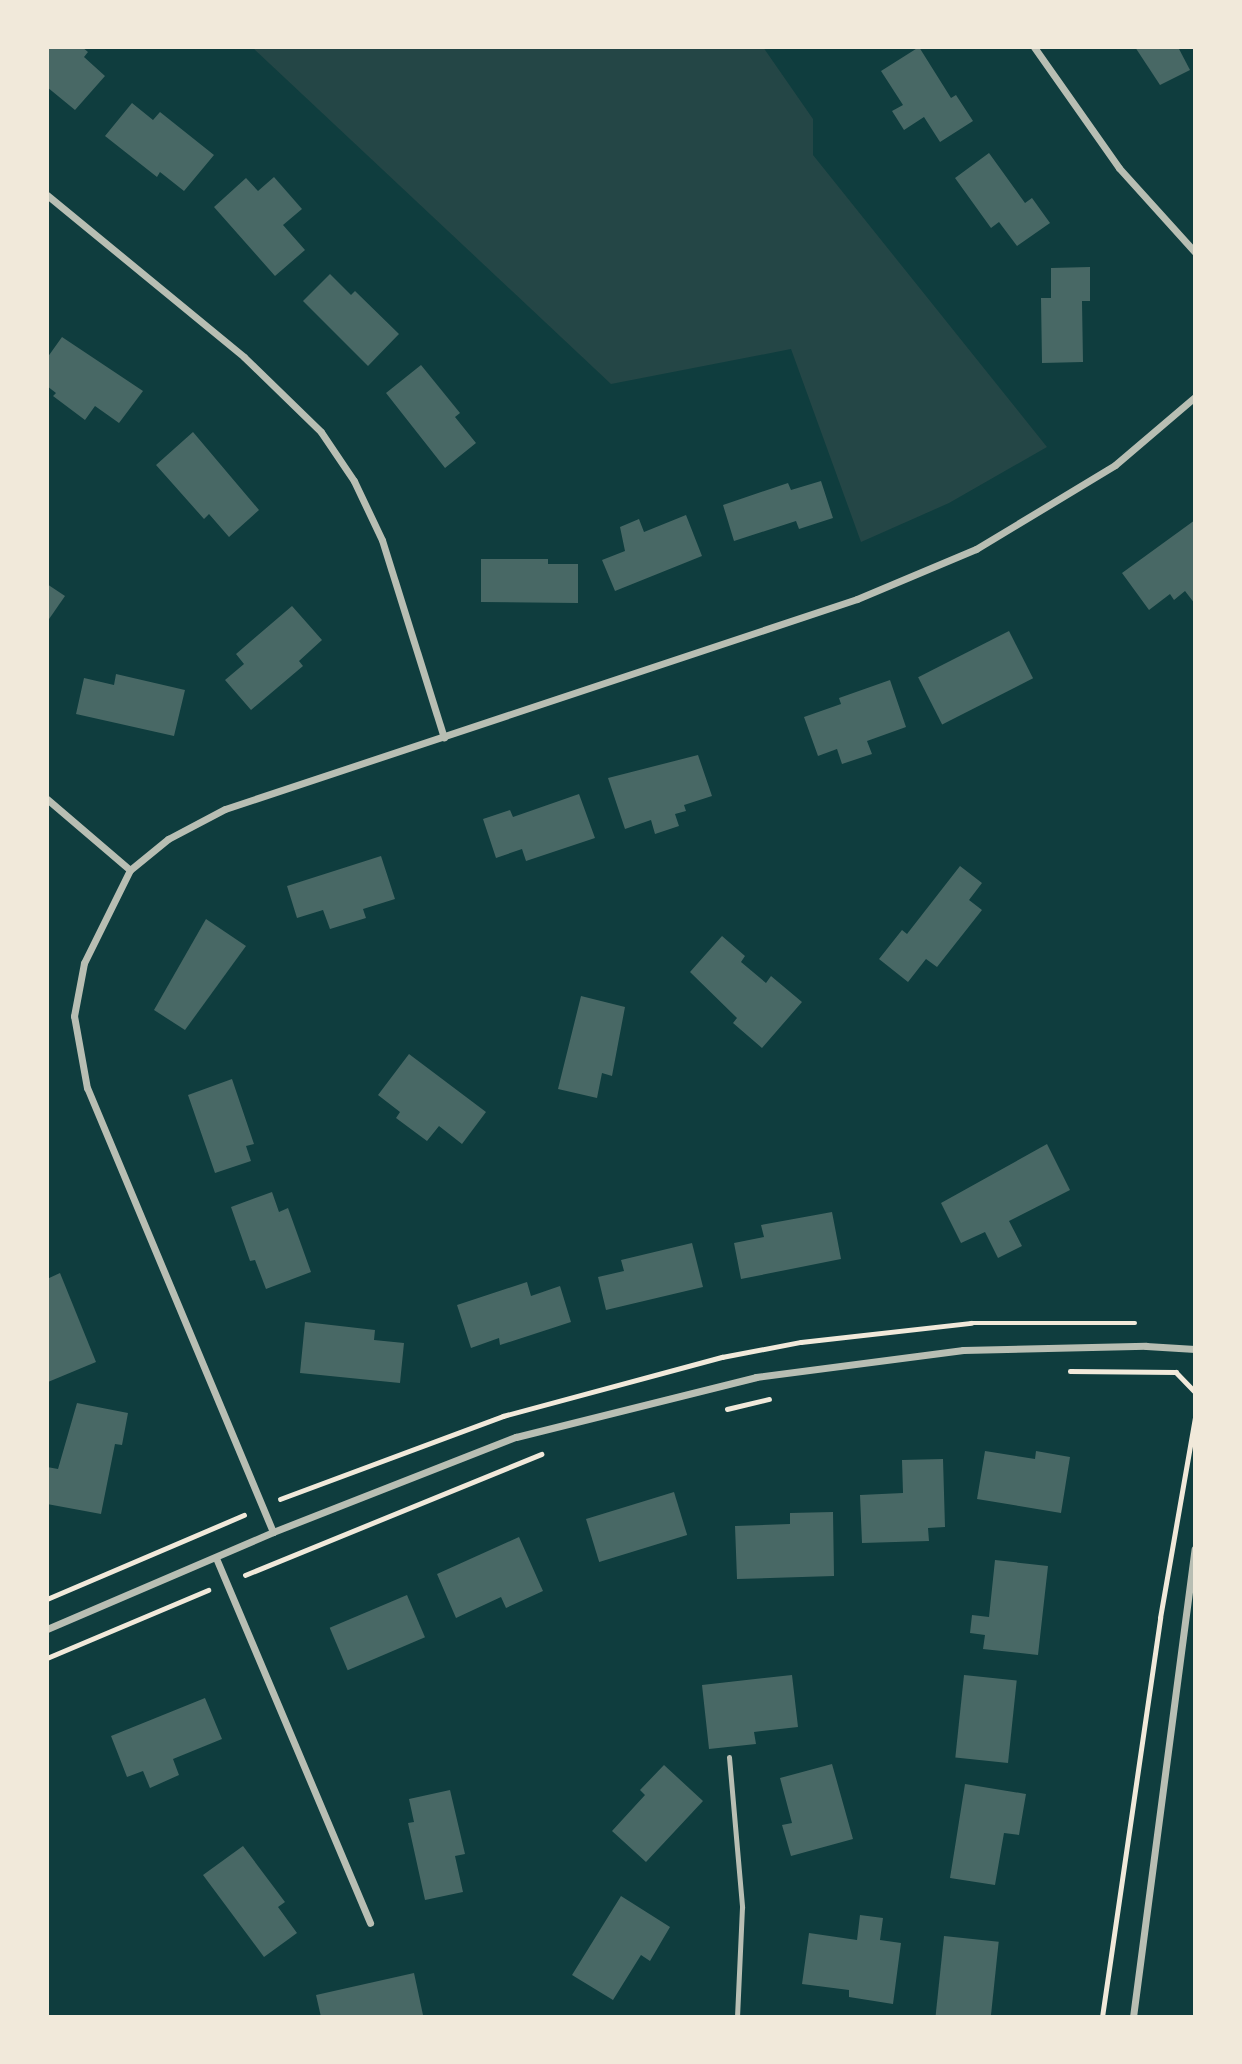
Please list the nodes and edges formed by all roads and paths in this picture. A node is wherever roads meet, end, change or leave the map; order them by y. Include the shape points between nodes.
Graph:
1 (1034, 47) edge
2 (47, 195) edge
3 (1195, 252) edge
4 (1195, 397) edge
5 (444, 738) junction
6 (47, 799) edge
7 (130, 870) junction
8 (1195, 1349) edge
9 (1067, 1371) dead end
10 (1195, 1392) edge
11 (778, 1397) dead end
12 (713, 1412) dead end
13 (1195, 1417) edge
14 (555, 1451) dead end
15 (273, 1532) junction
16 (1195, 1549) edge
17 (216, 1558) junction
18 (226, 1582) junction
19 (47, 1629) edge
20 (47, 1658) edge
21 (729, 1757) dead end
22 (370, 1923) dead end
23 (737, 2017) edge
24 (1102, 2017) edge
25 (1132, 2017) edge

1 - 3 street via 1119,168
2 - 5 street via 244,357 335,452 382,540
4 - 5 street via 1115,466 976,549 857,599
5 - 7 street via 225,809 168,839
6 - 7 street
7 - 15 street via 84,963 74,1016 87,1088
8 - 15 street via 963,1350 756,1377 516,1437
9 - 10 path via 1176,1372
11 - 12 path
13 - 24 path via 1160,1618
14 - 18 path
15 - 17 street
16 - 25 street
17 - 18 street
17 - 19 street
18 - 20 path
18 - 22 street
21 - 23 lane via 743,1907

